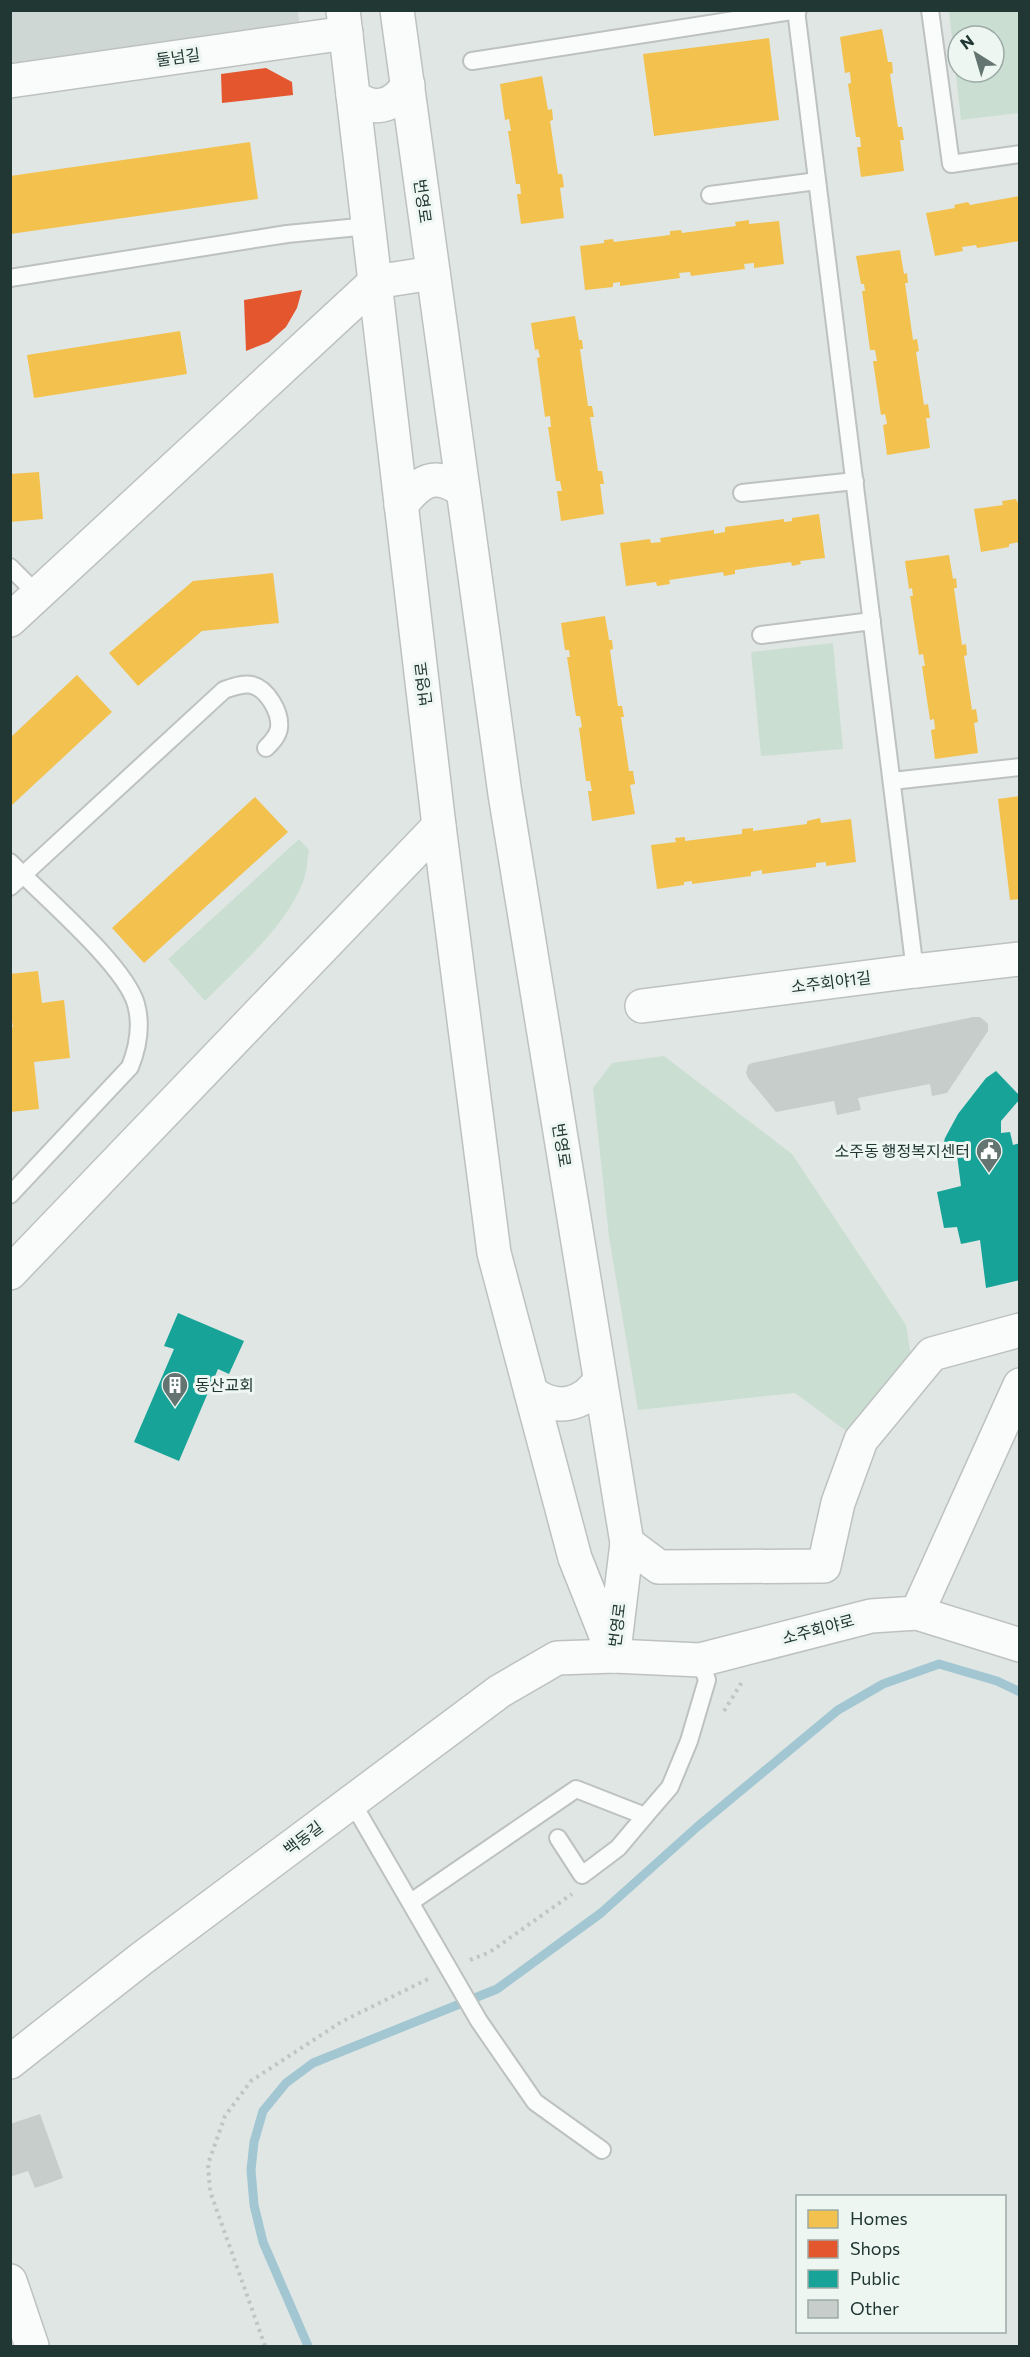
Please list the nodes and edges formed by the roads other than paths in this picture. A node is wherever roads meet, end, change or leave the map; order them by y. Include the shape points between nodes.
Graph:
1 (397, 10) edge
2 (930, 10) edge
3 (797, 11) edge
4 (345, 22) edge
5 (472, 60) dead end
6 (10, 81) edge
7 (408, 85) junction
8 (353, 95) junction
9 (1020, 154) edge
10 (817, 181) junction
11 (710, 195) dead end
12 (369, 226) junction
13 (433, 273) junction
14 (10, 278) edge
15 (375, 282) junction
16 (855, 481) junction
17 (463, 490) junction
18 (742, 493) dead end
19 (401, 505) junction
20 (10, 567) edge
21 (37, 594) junction
22 (10, 620) edge
23 (872, 621) junction
24 (760, 635) dead end
25 (266, 748) dead end
26 (1020, 767) edge
27 (892, 782) junction
28 (439, 826) junction
29 (10, 862) edge
30 (23, 875) junction
31 (10, 887) edge
32 (1020, 959) edge
33 (915, 971) junction
34 (642, 1006) dead end
35 (10, 1195) edge
36 (10, 1274) edge
37 (1020, 1330) edge
38 (600, 1380) junction
39 (1020, 1385) edge
40 (531, 1392) junction
41 (627, 1544) junction
42 (917, 1613) junction
43 (1020, 1645) edge
44 (614, 1656) junction
45 (700, 1660) junction
46 (352, 1802) junction
47 (645, 1816) junction
48 (558, 1838) dead end
49 (411, 1902) junction
50 (10, 2062) edge
51 (602, 2150) dead end
52 (10, 2281) edge
53 (32, 2346) edge

1 - 7 street, 번영로
2 - 9 lane via 951,164
3 - 5 lane
3 - 10 lane
4 - 6 street, 둘넘길
4 - 8 street, 번영로
7 - 8 street via 396,99 382,105 362,103
7 - 13 street, 번영로
8 - 12 street, 번영로
10 - 11 lane
10 - 16 lane
12 - 14 lane via 287,234
12 - 15 street, 번영로
13 - 15 street
13 - 17 street, 번영로
15 - 19 street, 번영로
15 - 21 street
16 - 18 lane
16 - 23 lane
17 - 19 street via 446,480 433,480 421,484
17 - 38 street, 번영로 via 505,794
19 - 28 street, 번영로
20 - 21 lane
21 - 22 street
23 - 24 lane
23 - 27 lane
25 - 30 lane via 279,728 278,714 270,700 261,689 251,685 224,690
26 - 27 lane
27 - 33 lane
28 - 36 street
28 - 40 street, 번영로 via 494,1253
29 - 30 lane
30 - 31 lane
30 - 35 lane via 127,986 135,1004 139,1043 130,1067
32 - 33 street, 소주회야1길
33 - 34 street, 소주회야1길
37 - 41 street via 933,1354 861,1440 838,1503 824,1566 659,1567
38 - 40 street via 586,1396 563,1405 549,1403
38 - 41 street, 번영로
39 - 42 street
40 - 44 street, 번영로 via 575,1558
41 - 44 street, 번영로
42 - 43 street, 소주회야로
42 - 45 street, 소주회야로 via 871,1616
44 - 45 street, 소주회야로
44 - 46 street, 백동길 via 557,1658 500,1691
45 - 47 lane via 707,1680 688,1741 670,1787
46 - 49 lane
46 - 50 street, 백동길
47 - 48 lane via 618,1848 582,1875
47 - 49 lane via 576,1789
49 - 51 lane via 479,2021 535,2102
52 - 53 street

